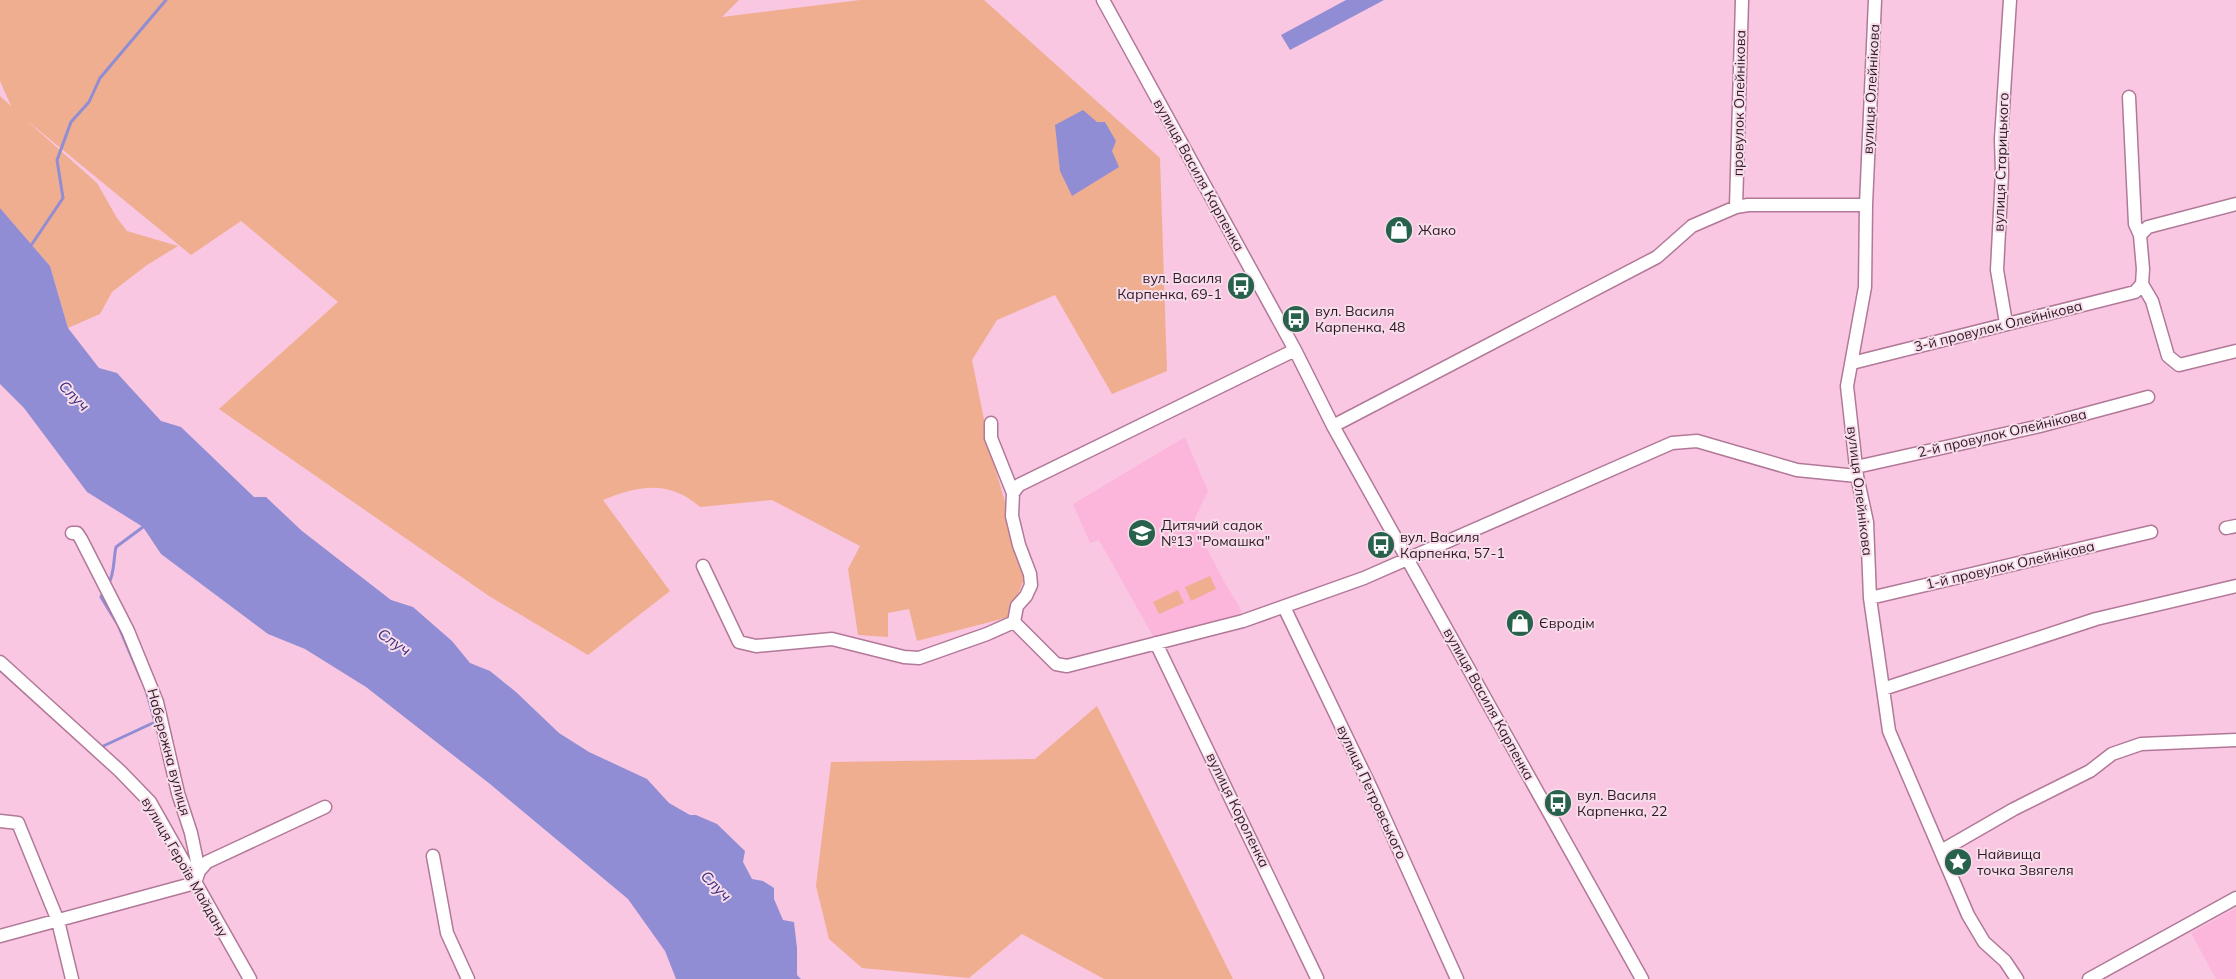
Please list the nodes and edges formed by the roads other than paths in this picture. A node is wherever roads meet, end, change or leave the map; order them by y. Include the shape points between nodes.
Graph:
1 (1103, 0) edge
2 (1742, 0) edge
3 (1875, 0) edge
4 (2010, 0) edge
5 (2129, 97) dead end
6 (2236, 204) edge
7 (1866, 205) junction
8 (1736, 207) junction
9 (2140, 235) junction
10 (2142, 284) junction
11 (2006, 323) junction
12 (1295, 350) junction
13 (2236, 351) edge
14 (1852, 363) junction
15 (2148, 397) dead end
16 (991, 423) dead end
17 (1333, 426) junction
18 (1857, 471) junction
19 (1013, 493) junction
20 (2151, 532) dead end
21 (72, 533) dead end
22 (1409, 560) junction
23 (703, 566) dead end
24 (2236, 586) edge
25 (1870, 598) junction
26 (1284, 607) junction
27 (1014, 622) junction
28 (1156, 643) junction
29 (0, 662) edge
30 (1883, 689) junction
31 (2236, 740) edge
32 (325, 807) dead end
33 (0, 822) edge
34 (1941, 851) junction
35 (432, 856) dead end
36 (197, 877) junction
37 (2236, 898) edge
38 (58, 921) junction
39 (0, 936) edge
40 (1317, 978) edge
41 (72, 979) edge
42 (250, 979) edge
43 (468, 979) edge
44 (1457, 979) edge
45 (1642, 979) edge
46 (2017, 979) edge
47 (2088, 979) edge

1 - 12 street, вулиця Василя Карпенка
2 - 8 street, провулок Олейнікова
3 - 7 street, вулиця Олейнікова
4 - 11 street, вулиця Старицького via 1997,270
5 - 9 street via 2134,224
6 - 9 street via 2148,227
7 - 8 street
7 - 14 street, вулиця Олейнікова via 1865,287
8 - 17 street via 1692,226 1656,257
9 - 10 street
10 - 11 street, 3-й провулок Олейнікова via 2135,292
10 - 13 street via 2152,301 2168,356 2179,365
11 - 14 street, 3-й провулок Олейнікова
12 - 17 street, вулиця Василя Карпенка
12 - 19 street via 1019,485
14 - 18 street, вулиця Олейнікова via 1847,386
15 - 18 street, 2-й провулок Олейнікова
16 - 19 street via 991,438
17 - 22 street, вулиця Василя Карпенка
18 - 22 street via 1797,470 1697,441 1672,443
18 - 25 street, вулиця Олейнікова via 1866,522
19 - 27 street via 1012,516 1031,585 1017,606
20 - 25 street, 1-й провулок Олейнікова
21 - 36 street, Набережна вулиця via 77,533 128,631 157,702 178,793 191,833
22 - 26 street
22 - 45 street, вулиця Василя Карпенка
23 - 27 street via 740,642 756,646 832,639 920,658
24 - 30 street via 2096,619
25 - 30 street, вулиця Олейнікова
26 - 28 street
26 - 44 street, вулиця Петровського via 1372,790
27 - 28 street via 1056,664 1067,666
28 - 40 street, вулиця Короленка
29 - 36 street, вулиця Героїв Майдану via 150,802
30 - 34 street, вулиця Олейнікова via 1889,731
31 - 34 street via 2141,744 2112,754 2090,771
32 - 36 street via 207,862
33 - 38 street via 18,823
34 - 46 street, вулиця Олейнікова via 1976,929
35 - 43 street via 447,933
36 - 38 street
36 - 42 street, вулиця Героїв Майдану
37 - 47 street
38 - 39 street
38 - 41 street

